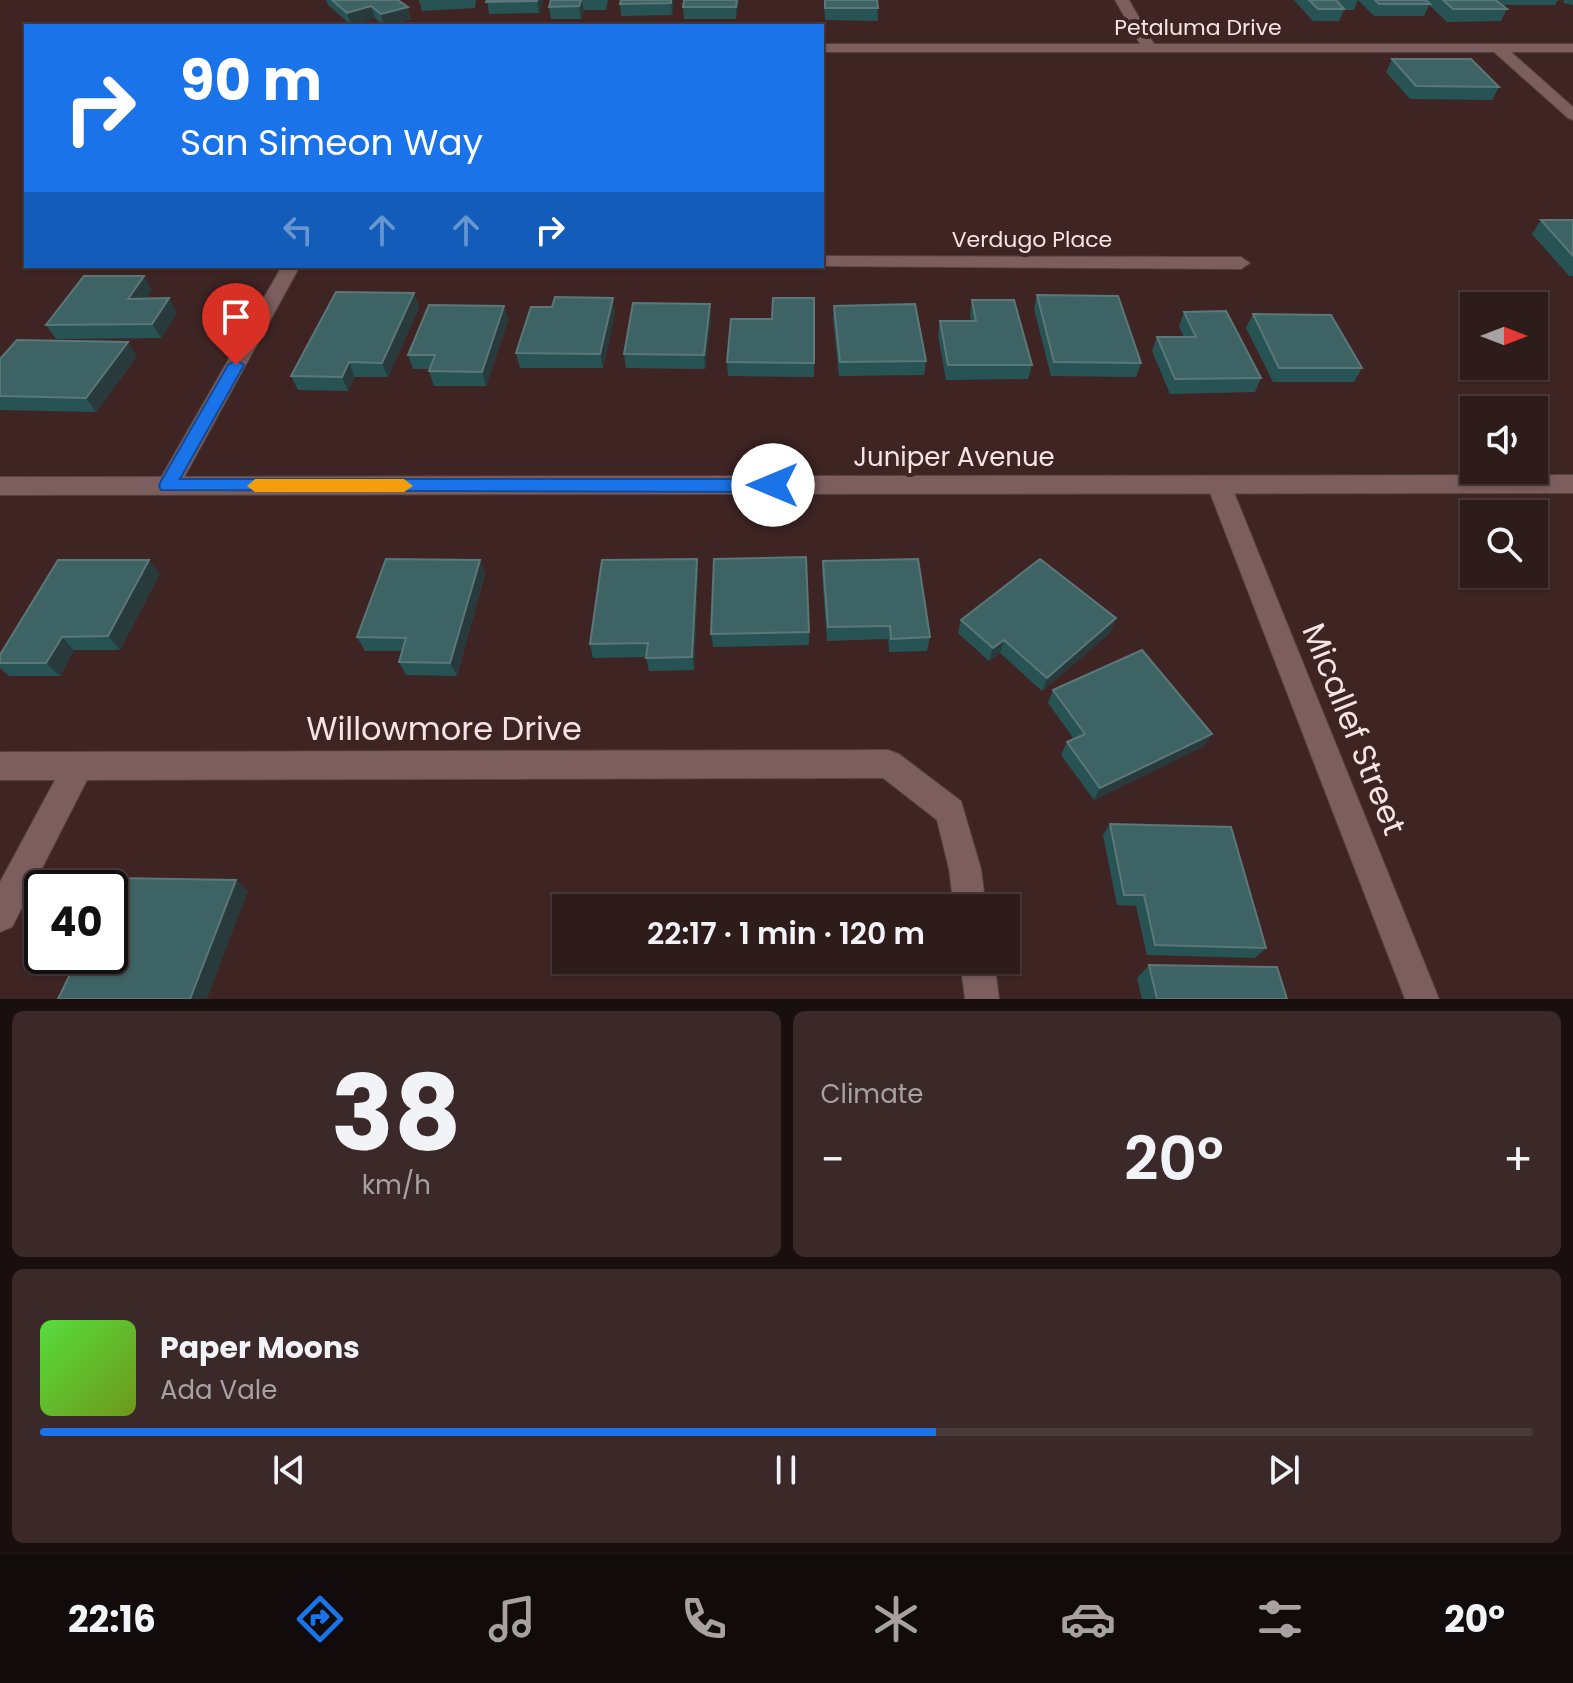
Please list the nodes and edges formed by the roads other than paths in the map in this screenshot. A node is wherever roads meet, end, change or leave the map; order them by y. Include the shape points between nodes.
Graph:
1 (1122, 0) edge
2 (824, 48) edge
3 (1573, 48) edge
4 (1150, 49) junction
5 (1499, 49) junction
6 (1573, 115) edge
7 (824, 262) edge
8 (1241, 263) dead end
9 (290, 268) edge
10 (1573, 484) edge
11 (1219, 485) junction
12 (0, 486) edge
13 (168, 486) junction
14 (0, 766) edge
15 (78, 766) junction
16 (968, 894) edge
17 (0, 915) edge
18 (979, 974) edge
19 (982, 999) edge
20 (1422, 999) edge

1 - 4 street
2 - 4 street, Petaluma Drive
3 - 5 street, Petaluma Drive
4 - 5 street, Petaluma Drive
5 - 6 street
7 - 8 street, Verdugo Place
9 - 13 street
10 - 11 street, Juniper Avenue
11 - 13 street, Juniper Avenue
11 - 20 street, Micallef Street
12 - 13 street, Juniper Avenue
14 - 15 street, Willowmore Drive
15 - 16 street, Willowmore Drive via 888,764 950,811
15 - 17 street
18 - 19 street

